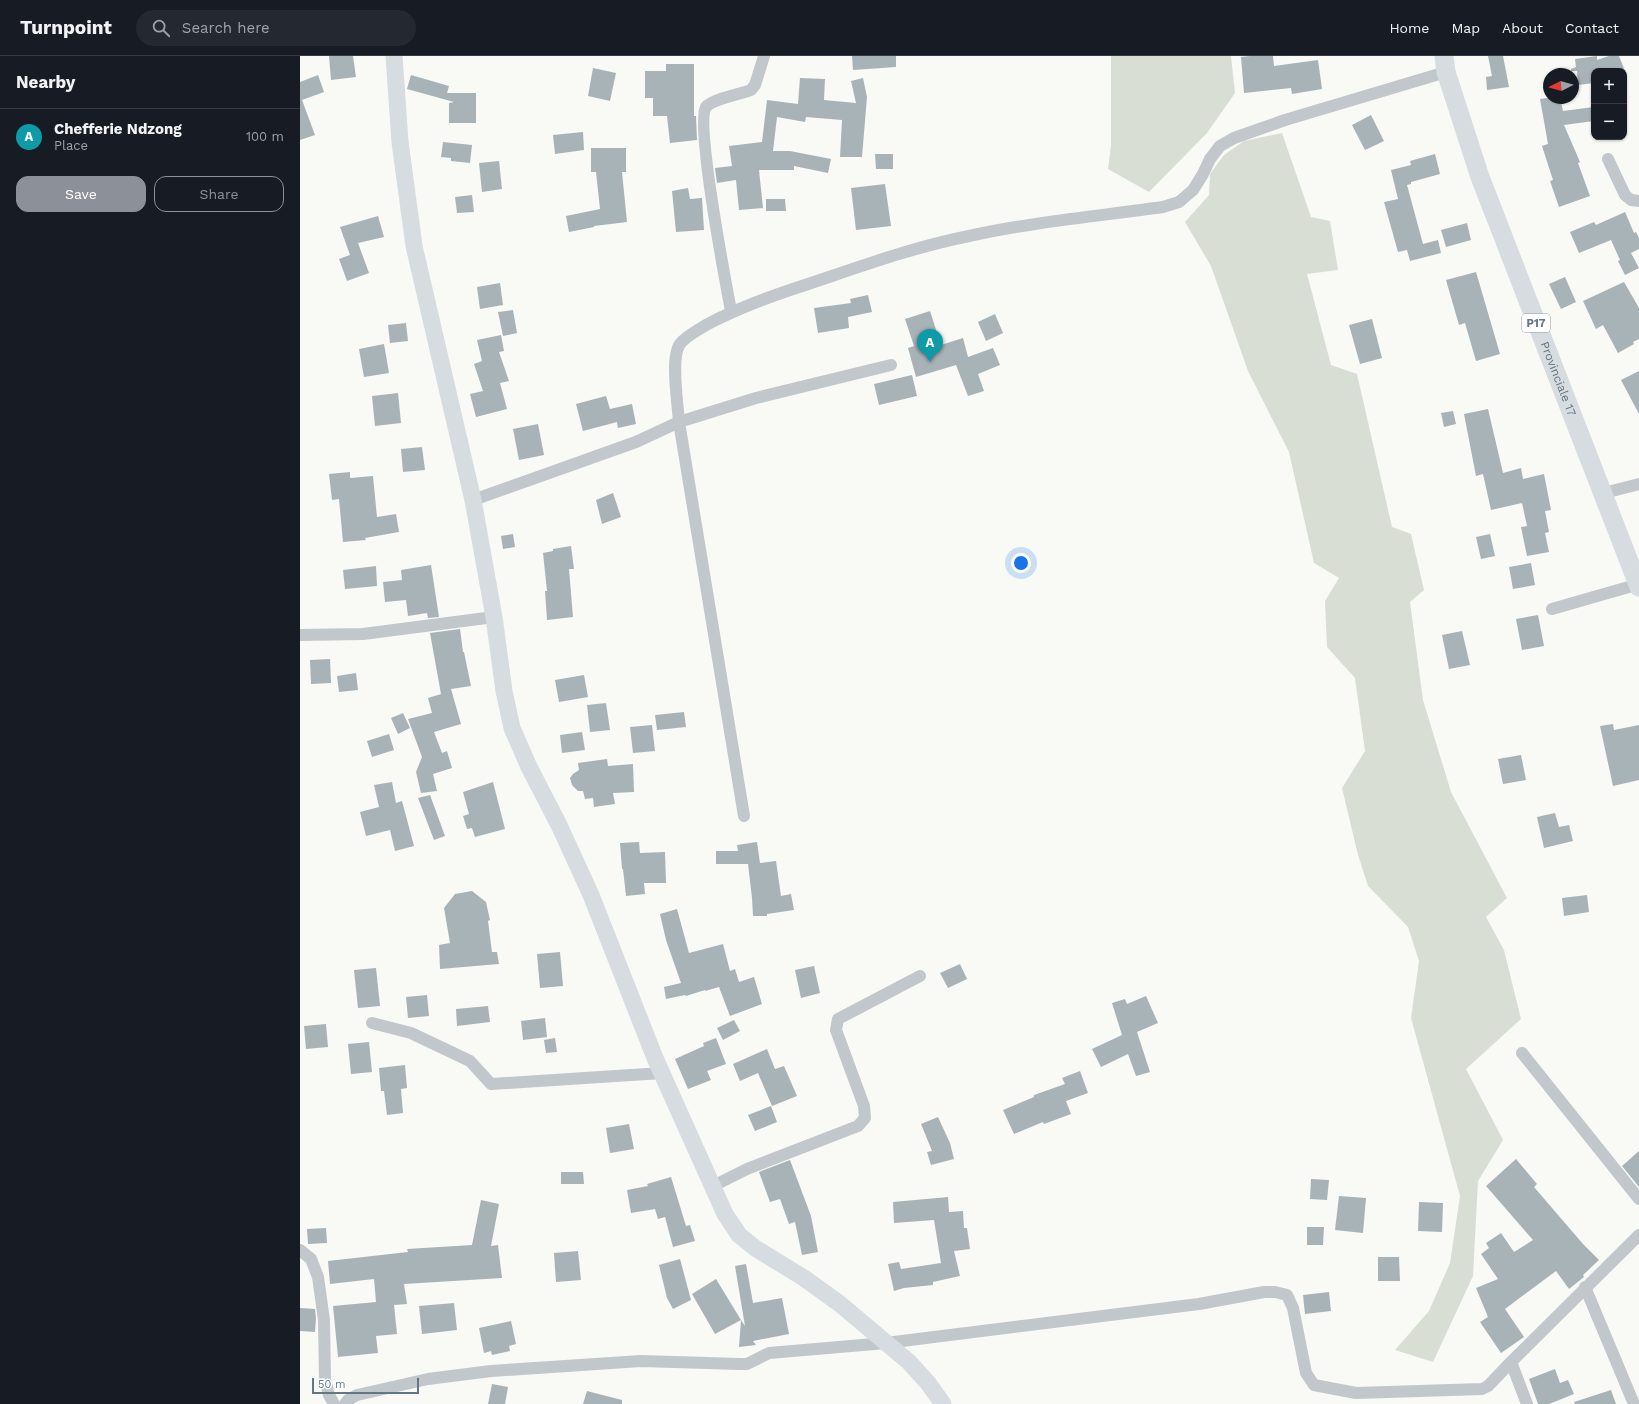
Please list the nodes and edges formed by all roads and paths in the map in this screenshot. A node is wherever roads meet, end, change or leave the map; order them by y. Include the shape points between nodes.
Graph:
1 (394, 56) edge
2 (764, 56) edge
3 (1445, 64) edge
4 (1608, 159) dead end
5 (1639, 201) edge
6 (731, 311) junction
7 (891, 365) dead end
8 (679, 422) junction
9 (1639, 484) edge
10 (1604, 493) junction
11 (474, 500) junction
12 (1639, 585) edge
13 (1552, 609) dead end
14 (494, 617) junction
15 (300, 635) edge
16 (744, 816) dead end
17 (920, 976) dead end
18 (372, 1023) dead end
19 (1522, 1053) dead end
20 (662, 1073) junction
21 (713, 1186) junction
22 (1639, 1199) edge
23 (1639, 1235) edge
24 (300, 1250) edge
25 (1585, 1287) junction
26 (886, 1343) junction
27 (1511, 1362) junction
28 (334, 1404) edge
29 (345, 1404) edge
30 (943, 1404) edge
31 (1527, 1404) edge
32 (1634, 1404) edge

1 - 11 street via 400,142 414,246
2 - 6 street via 755,86 751,90 706,106 703,114 716,228
3 - 6 street via 1234,138 1220,146 1193,190 1178,202 1163,207 1057,220 918,248
3 - 10 main road, Provinciale 17 / P17 via 1480,178
4 - 5 street via 1625,195 1631,200
6 - 8 street via 687,337 679,345 675,366
7 - 8 street via 756,398
8 - 11 street via 636,442
8 - 16 street
9 - 10 street
10 - 12 main road, Provinciale 17 / P17
11 - 14 street
12 - 13 street
14 - 15 street via 362,634
14 - 20 street via 512,728 591,895
17 - 21 street via 838,1020 836,1030 864,1106 865,1118 858,1126 768,1160
18 - 20 street via 411,1033 470,1062 491,1084
19 - 22 street
20 - 21 street
21 - 26 street via 725,1214 739,1235 840,1304
23 - 25 street
24 - 28 street via 311,1259 318,1277 324,1320 326,1380
25 - 27 street
25 - 32 street
26 - 27 street via 1199,1304 1275,1292 1287,1295 1293,1308 1306,1373 1314,1385 1356,1393 1482,1389
26 - 29 street via 769,1353 747,1364 642,1361 491,1370 387,1388 357,1395
26 - 30 street via 914,1367
27 - 31 street

